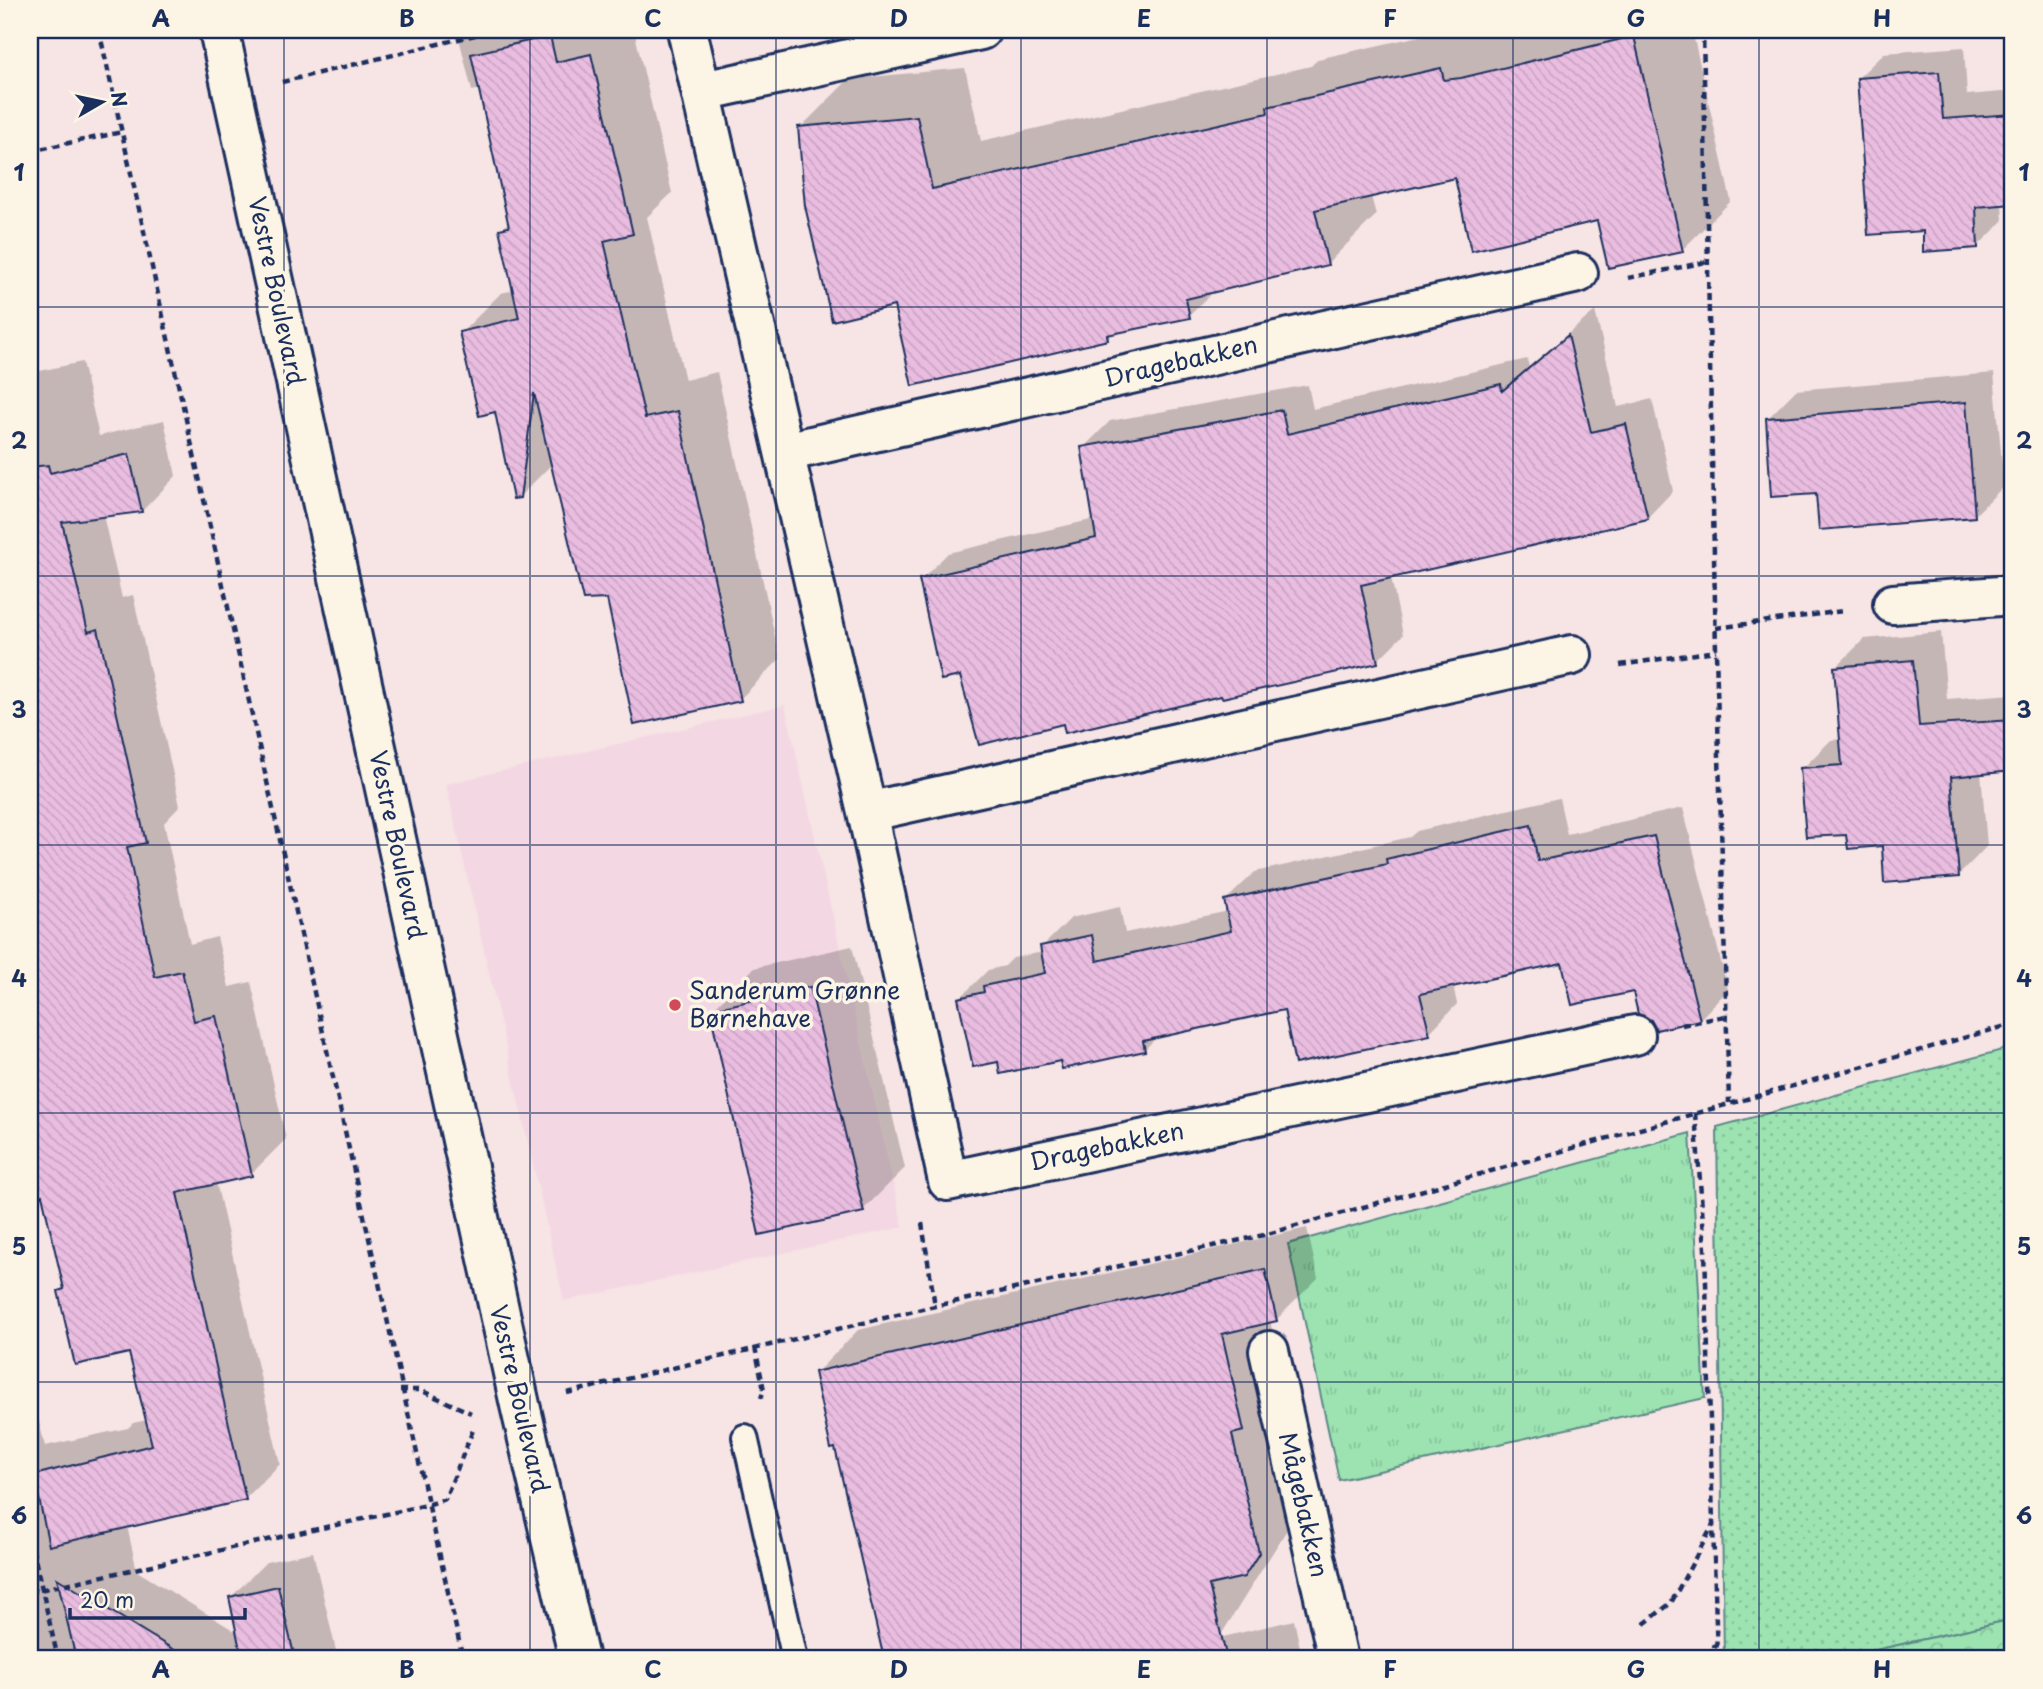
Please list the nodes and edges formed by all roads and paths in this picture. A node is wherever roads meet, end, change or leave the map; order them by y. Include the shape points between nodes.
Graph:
1 (99, 30) edge
2 (219, 30) edge
3 (496, 30) edge
4 (687, 30) edge
5 (981, 30) edge
6 (1703, 30) edge
7 (703, 91) junction
8 (233, 93) junction
9 (122, 132) junction
10 (30, 151) edge
11 (1706, 262) junction
12 (1578, 273) joint
13 (785, 452) junction
14 (2013, 595) edge
15 (1893, 604) joint
16 (1716, 628) junction
17 (1716, 651) junction
18 (1572, 655) joint
19 (867, 812) junction
20 (2013, 1024) edge
21 (1635, 1035) dead end
22 (1729, 1103) junction
23 (1695, 1113) junction
24 (948, 1181) junction
25 (935, 1306) junction
26 (1269, 1351) dead end
27 (400, 1390) junction
28 (520, 1405) junction
29 (478, 1417) junction
30 (745, 1437) dead end
31 (427, 1506) junction
32 (1715, 1522) junction
33 (30, 1537) edge
34 (43, 1589) junction
35 (30, 1592) edge
36 (1644, 1624) dead end
37 (1717, 1640) junction
38 (58, 1659) edge
39 (463, 1659) edge
40 (579, 1659) edge
41 (795, 1659) edge
42 (1338, 1659) edge
43 (1710, 1659) edge
44 (1717, 1659) edge

1 - 9 path
2 - 8 street, Vestre Boulevard
3 - 8 path
4 - 7 street
5 - 7 street
6 - 11 path
7 - 13 street
8 - 28 street, Vestre Boulevard
9 - 10 path
9 - 27 path
11 - 12 path via 1594,285
11 - 16 path
12 - 13 street, Dragebakken
13 - 19 street
14 - 15 street
15 - 16 path
16 - 17 path
17 - 18 path via 1590,669
17 - 22 path
18 - 19 street
19 - 24 street
20 - 22 path
21 - 24 street, Dragebakken
22 - 23 path
23 - 25 path via 1264,1235
23 - 32 path
24 - 25 path via 921,1212
25 - 28 path
26 - 42 street, Mågebakken
27 - 29 path via 420,1390
27 - 31 path
28 - 29 path
28 - 40 street, Vestre Boulevard
29 - 31 path via 445,1499
30 - 41 lane
31 - 34 path
31 - 39 path
32 - 36 path via 1671,1603
32 - 37 path
33 - 34 path
34 - 35 path
34 - 38 path
37 - 43 path
37 - 44 path

